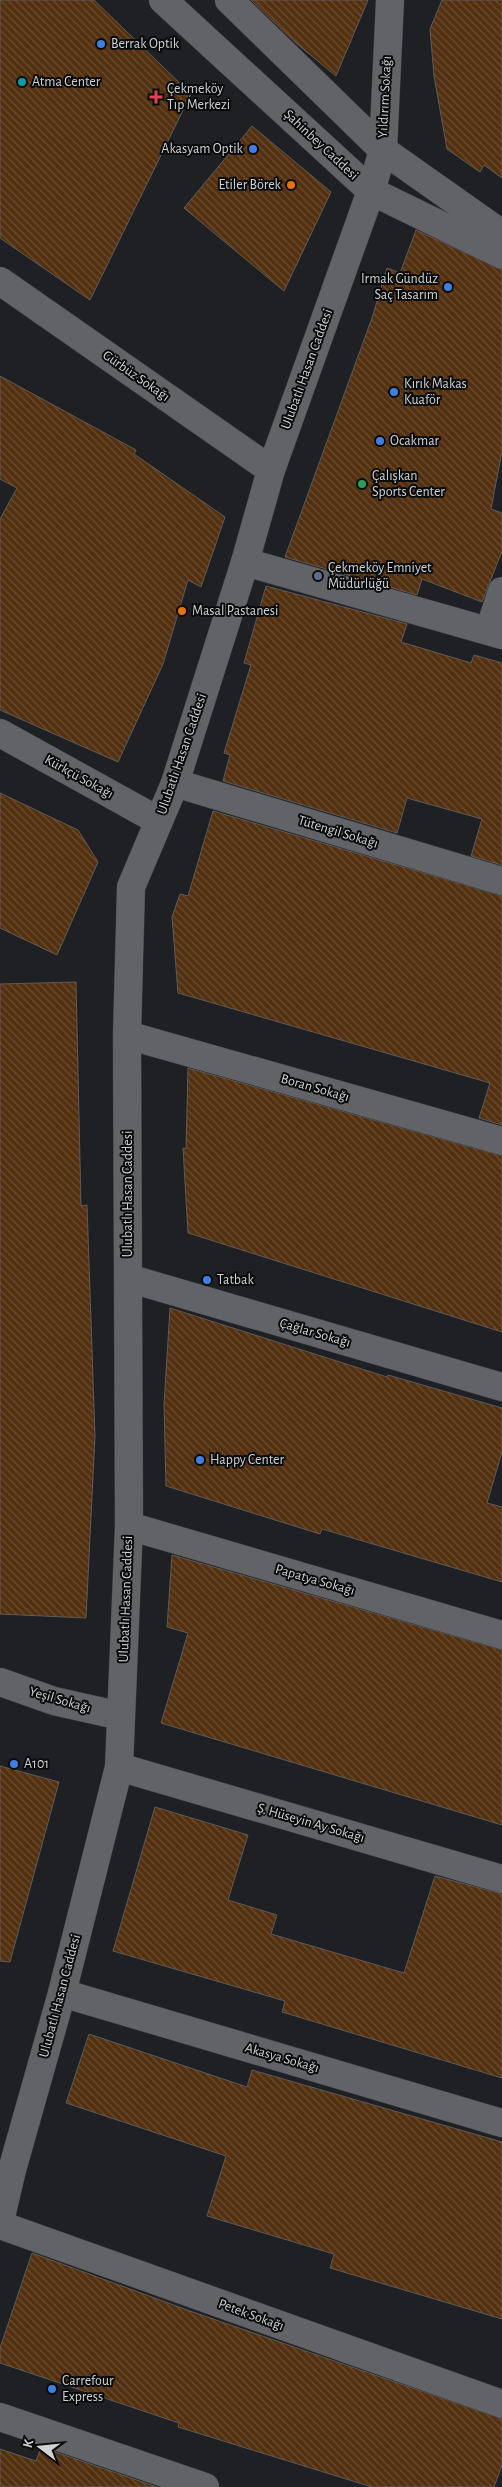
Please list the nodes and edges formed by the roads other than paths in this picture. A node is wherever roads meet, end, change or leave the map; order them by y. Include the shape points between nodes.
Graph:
1 (163, 0) edge
2 (229, 0) edge
3 (390, 0) edge
4 (383, 150) junction
5 (371, 192) junction
6 (502, 234) edge
7 (502, 255) edge
8 (0, 281) edge
9 (271, 470) junction
10 (245, 562) junction
11 (502, 591) edge
12 (495, 633) edge
13 (0, 733) edge
14 (175, 783) junction
15 (159, 821) junction
16 (502, 881) edge
17 (127, 1035) junction
18 (502, 1141) edge
19 (128, 1278) junction
20 (502, 1387) edge
21 (129, 1526) junction
22 (502, 1635) edge
23 (0, 1682) edge
24 (121, 1716) junction
25 (119, 1767) junction
26 (502, 1879) edge
27 (62, 1993) junction
28 (502, 2123) edge
29 (6, 2170) edge
30 (0, 2222) edge
31 (0, 2225) edge
32 (502, 2404) edge
33 (0, 2416) edge
34 (205, 2487) edge

1 - 5 street, Şahinbey Caddesi
2 - 4 street
3 - 4 street, Yıldırım Sokağı
4 - 5 street, Yıldırım Sokağı
4 - 6 street
5 - 7 street, Şahinbey Caddesi
5 - 9 street, Ulubatlı Hasan Caddesi
8 - 9 street, Gürbüz Sokağı
9 - 10 street, Ulubatlı Hasan Caddesi
10 - 12 street
10 - 14 street, Ulubatlı Hasan Caddesi
11 - 12 street
13 - 15 street, Kürkçü Sokağı
14 - 15 street, Ulubatlı Hasan Caddesi
14 - 16 street, Tütengil Sokağı
15 - 17 street, Ulubatlı Hasan Caddesi via 131,887
17 - 18 street, Boran Sokağı
17 - 19 street, Ulubatlı Hasan Caddesi
19 - 20 street, Çağlar Sokağı
19 - 21 street, Ulubatlı Hasan Caddesi
21 - 22 street, Papatya Sokağı
21 - 24 street, Ulubatlı Hasan Caddesi
23 - 24 street, Yeşil Sokağı via 54,1700
24 - 25 street, Ulubatlı Hasan Caddesi
25 - 26 street, Ş. Hüseyin Ay Sokağı
25 - 27 street, Ulubatlı Hasan Caddesi
27 - 28 street, Akasya Sokağı
27 - 29 street, Ulubatlı Hasan Caddesi
29 - 30 street, Ulubatlı Hasan Caddesi
31 - 32 street, Petek Sokağı
33 - 34 street

